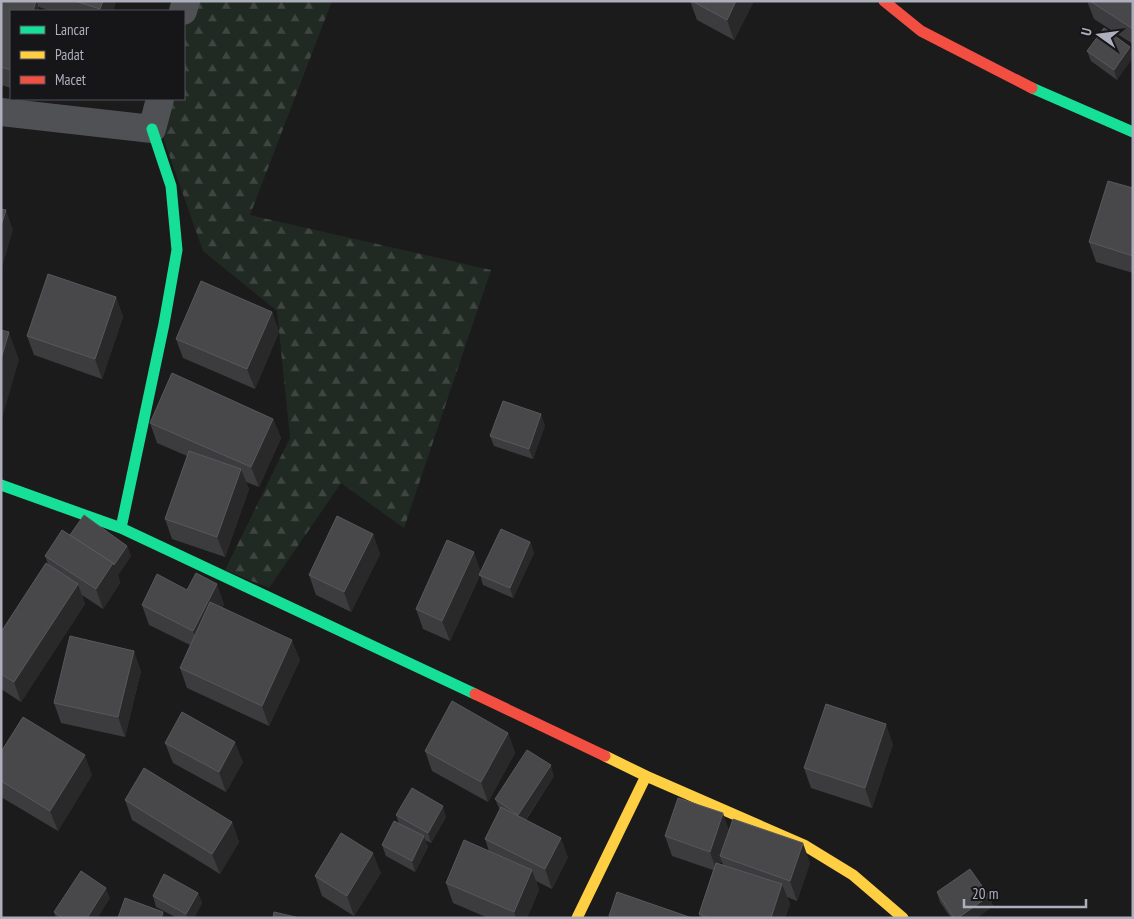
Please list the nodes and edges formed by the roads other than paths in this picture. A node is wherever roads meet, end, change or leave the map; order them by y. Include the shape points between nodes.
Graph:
1 (884, 1) edge
2 (160, 100) edge
3 (1, 112) edge
4 (152, 129) junction
5 (1133, 132) edge
6 (1, 485) edge
7 (121, 528) junction
8 (646, 776) junction
9 (577, 918) edge
10 (904, 918) edge

1 - 5 street via 921,31 1021,83
2 - 4 street
3 - 4 street
4 - 7 street via 171,186 177,250
6 - 7 street
7 - 8 street
8 - 9 street
8 - 10 street via 804,845 853,875

